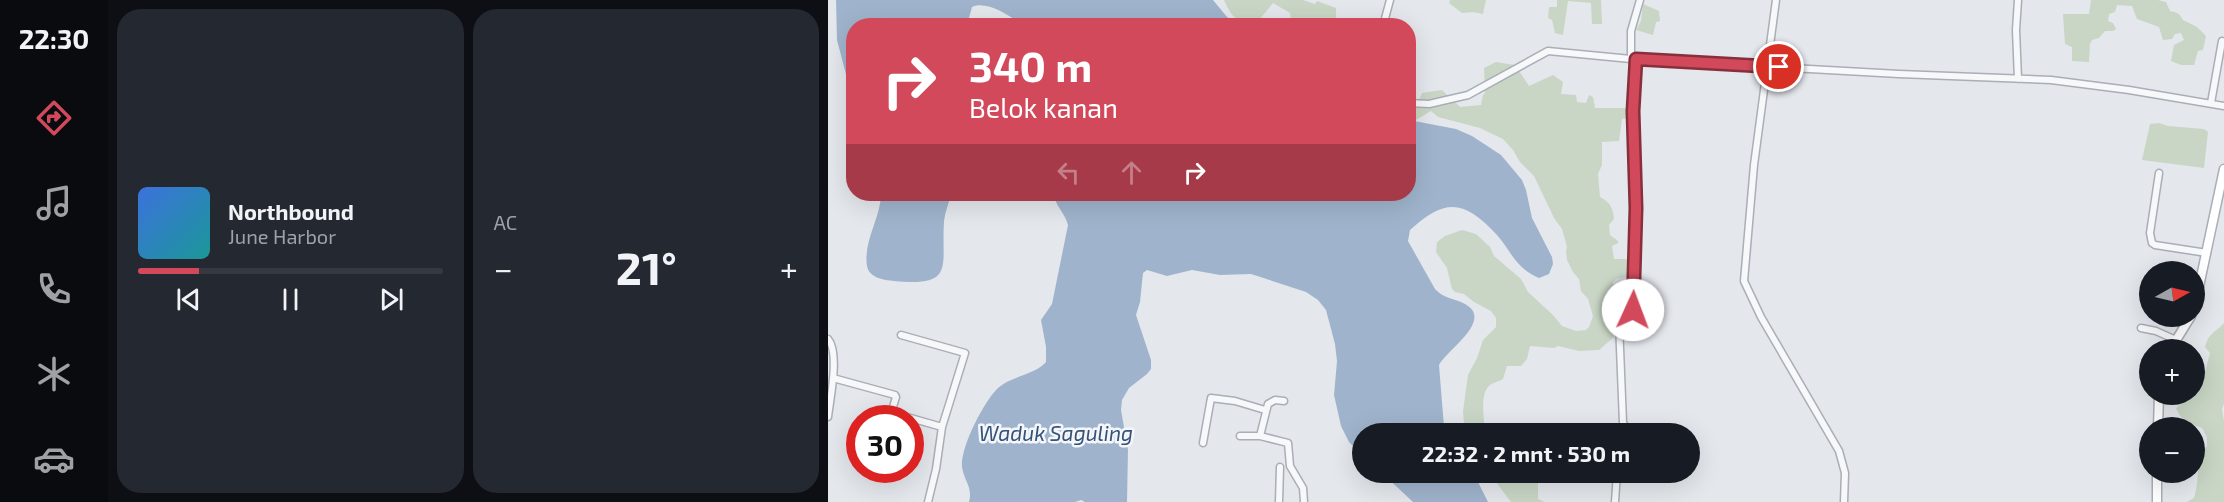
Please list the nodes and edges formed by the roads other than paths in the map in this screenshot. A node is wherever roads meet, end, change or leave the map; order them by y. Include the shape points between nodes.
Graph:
1 (1390, 0) edge
2 (1640, 0) edge
3 (1776, 0) edge
4 (2018, 0) edge
5 (1385, 18) edge
6 (2222, 41) dead end
7 (1633, 59) junction
8 (1767, 66) junction
9 (2018, 79) junction
10 (1416, 103) edge
11 (2211, 103) junction
12 (2224, 106) edge
13 (2224, 169) edge
14 (2159, 173) dead end
15 (2207, 253) junction
16 (2205, 262) edge
17 (2141, 328) dead end
18 (901, 335) dead end
19 (828, 339) edge
20 (2174, 339) edge
21 (833, 378) junction
22 (1284, 401) dead end
23 (1266, 410) junction
24 (828, 417) edge
25 (1623, 423) edge
26 (942, 427) junction
27 (1240, 436) dead end
28 (1260, 436) junction
29 (1203, 443) dead end
30 (1280, 467) dead end
31 (1616, 483) edge
32 (2157, 483) edge
33 (928, 502) edge
34 (1279, 502) edge
35 (1304, 502) edge
36 (1615, 502) edge
37 (1844, 502) edge
38 (2157, 502) edge

1 - 5 street
2 - 7 street via 1630,31
3 - 8 street
4 - 9 street
6 - 11 street
7 - 8 street
7 - 10 street via 1548,51 1468,95
7 - 25 street via 1636,208 1633,310 1619,323
8 - 9 street
8 - 37 street via 1744,285 1839,451 1845,473
9 - 11 street via 2072,82
11 - 12 street
13 - 15 street
14 - 15 street via 2151,243
15 - 16 street
17 - 20 street
18 - 26 street via 965,353
19 - 21 street via 832,346
21 - 24 street
21 - 26 street via 895,395 893,413
22 - 23 street via 1273,401
23 - 28 street
23 - 29 street via 1211,398
26 - 33 street
27 - 28 street
28 - 35 street via 1288,444 1290,466 1303,488
30 - 34 street
31 - 36 street
32 - 38 street

